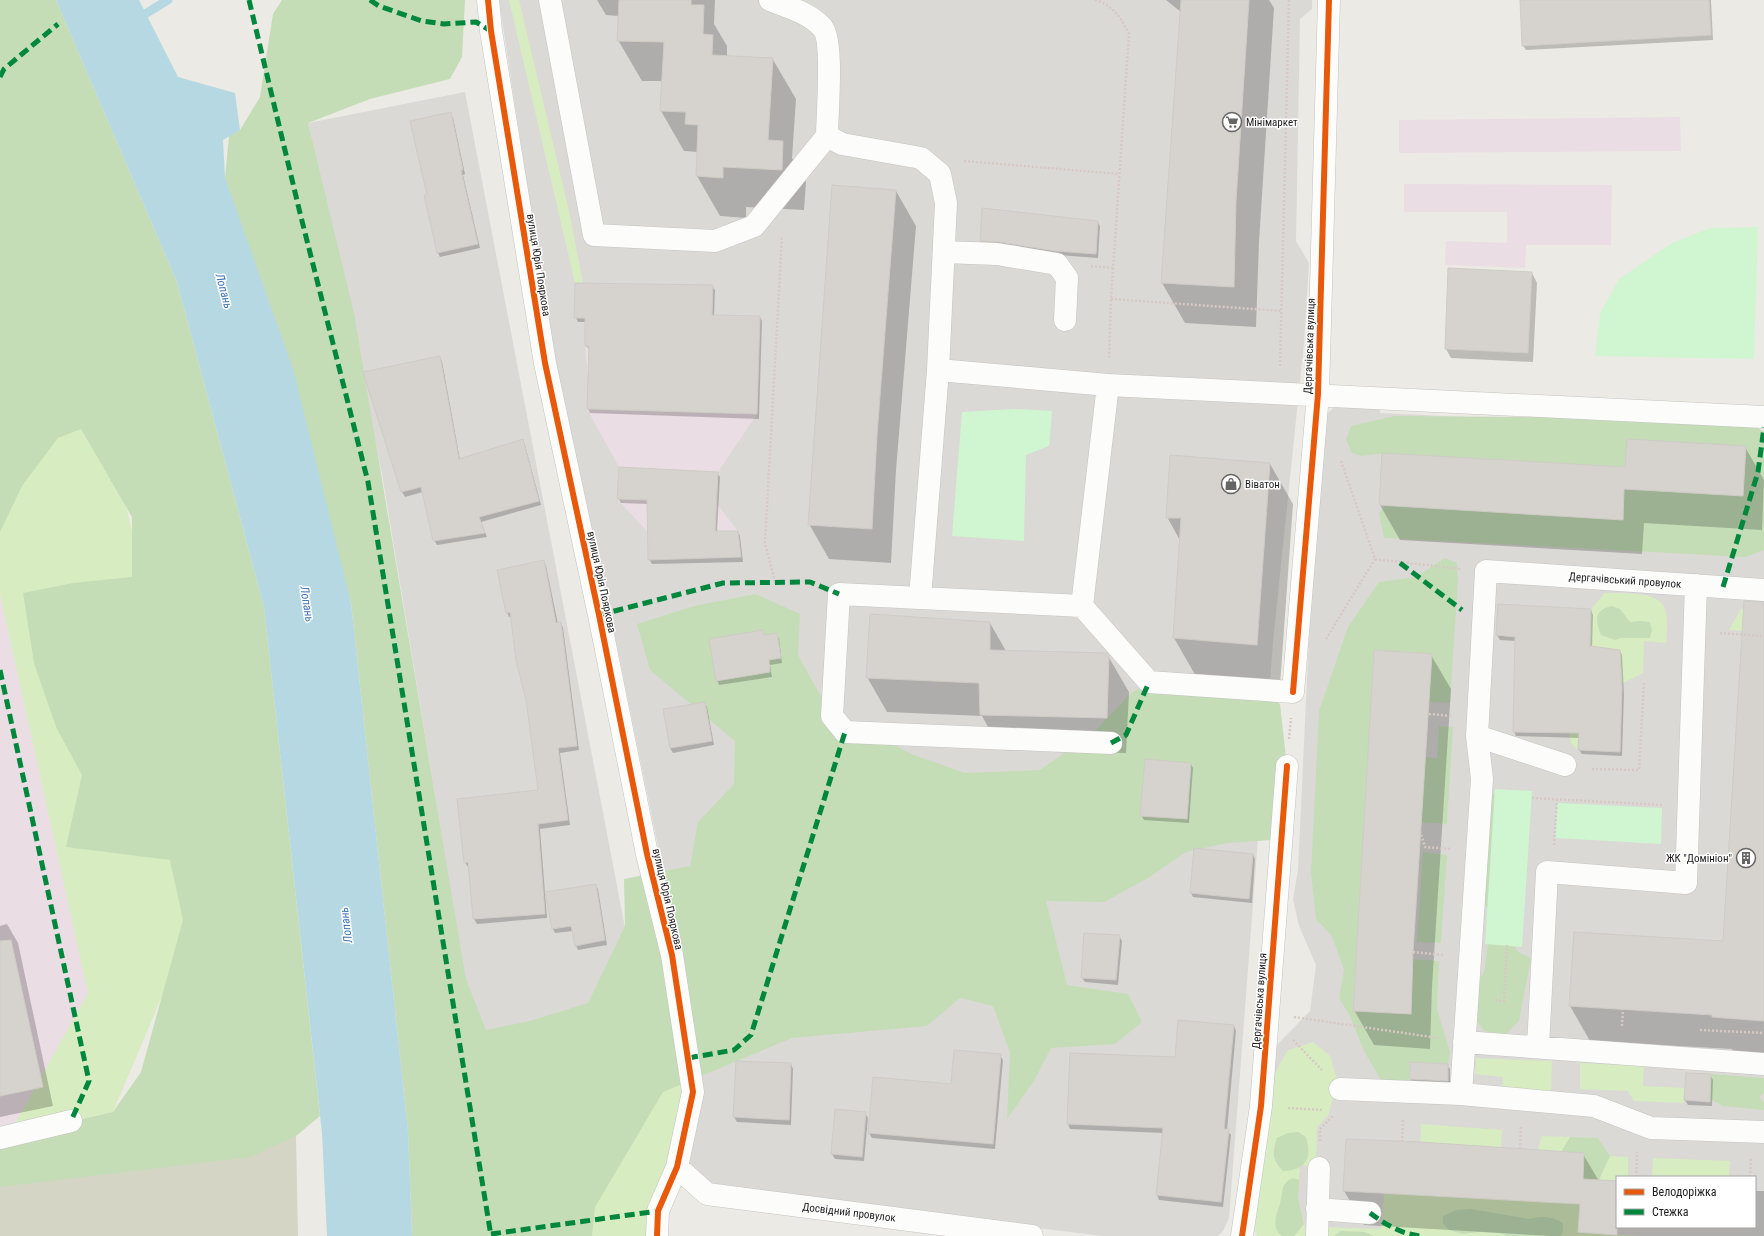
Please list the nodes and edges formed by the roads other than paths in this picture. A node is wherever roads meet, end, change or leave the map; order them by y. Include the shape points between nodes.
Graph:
1 (488, 0) edge
2 (550, 0) edge
3 (770, 0) edge
4 (1329, 0) edge
5 (827, 136) junction
6 (944, 252) junction
7 (1065, 320) dead end
8 (938, 370) junction
9 (1108, 385) junction
10 (1318, 394) junction
11 (1764, 417) edge
12 (1696, 585) junction
13 (1764, 590) edge
14 (920, 598) junction
15 (1082, 606) junction
16 (1478, 736) junction
17 (1111, 743) dead end
18 (1565, 764) road end
19 (1287, 766) road end
20 (1464, 1042) junction
21 (1538, 1047) junction
22 (1764, 1064) edge
23 (1340, 1089) road end
24 (1461, 1094) junction
25 (71, 1121) dead end
26 (1764, 1132) edge
27 (0, 1138) edge
28 (677, 1167) junction
29 (1319, 1168) road end
30 (1317, 1209) junction
31 (1370, 1213) dead end
32 (657, 1236) edge
33 (1032, 1236) edge
34 (1242, 1236) edge
35 (1317, 1236) edge

1 - 28 street, вулиця Юрія Пояркова via 545,363 647,854 672,955 693,1092
2 - 5 street via 594,235 715,241 754,226
3 - 5 street via 797,10 823,28 829,47
4 - 10 street, Дергачівська вулиця
5 - 6 street via 842,144 921,158 940,174 946,203
6 - 7 street via 997,254 1057,264 1067,278
6 - 8 street
8 - 9 street
8 - 14 street
9 - 10 street
9 - 15 street
10 - 11 street
10 - 15 street, Дергачівська вулиця via 1293,692 1149,682
12 - 13 street, Дергачівський провулок
12 - 16 street, Дергачівський провулок via 1486,571
12 - 21 street via 1686,883 1547,872
14 - 15 street
14 - 17 street via 839,594 832,716 845,732
16 - 18 street
16 - 20 street via 1482,779
19 - 34 street, Дергачівська вулиця via 1261,1106
20 - 21 street
20 - 24 street
21 - 22 street
23 - 24 street
24 - 26 street via 1594,1106 1651,1128
25 - 27 street
28 - 32 street, вулиця Юрія Пояркова via 658,1211
28 - 33 street, Досвідний провулок via 707,1194
29 - 30 street
30 - 31 street
30 - 35 street

